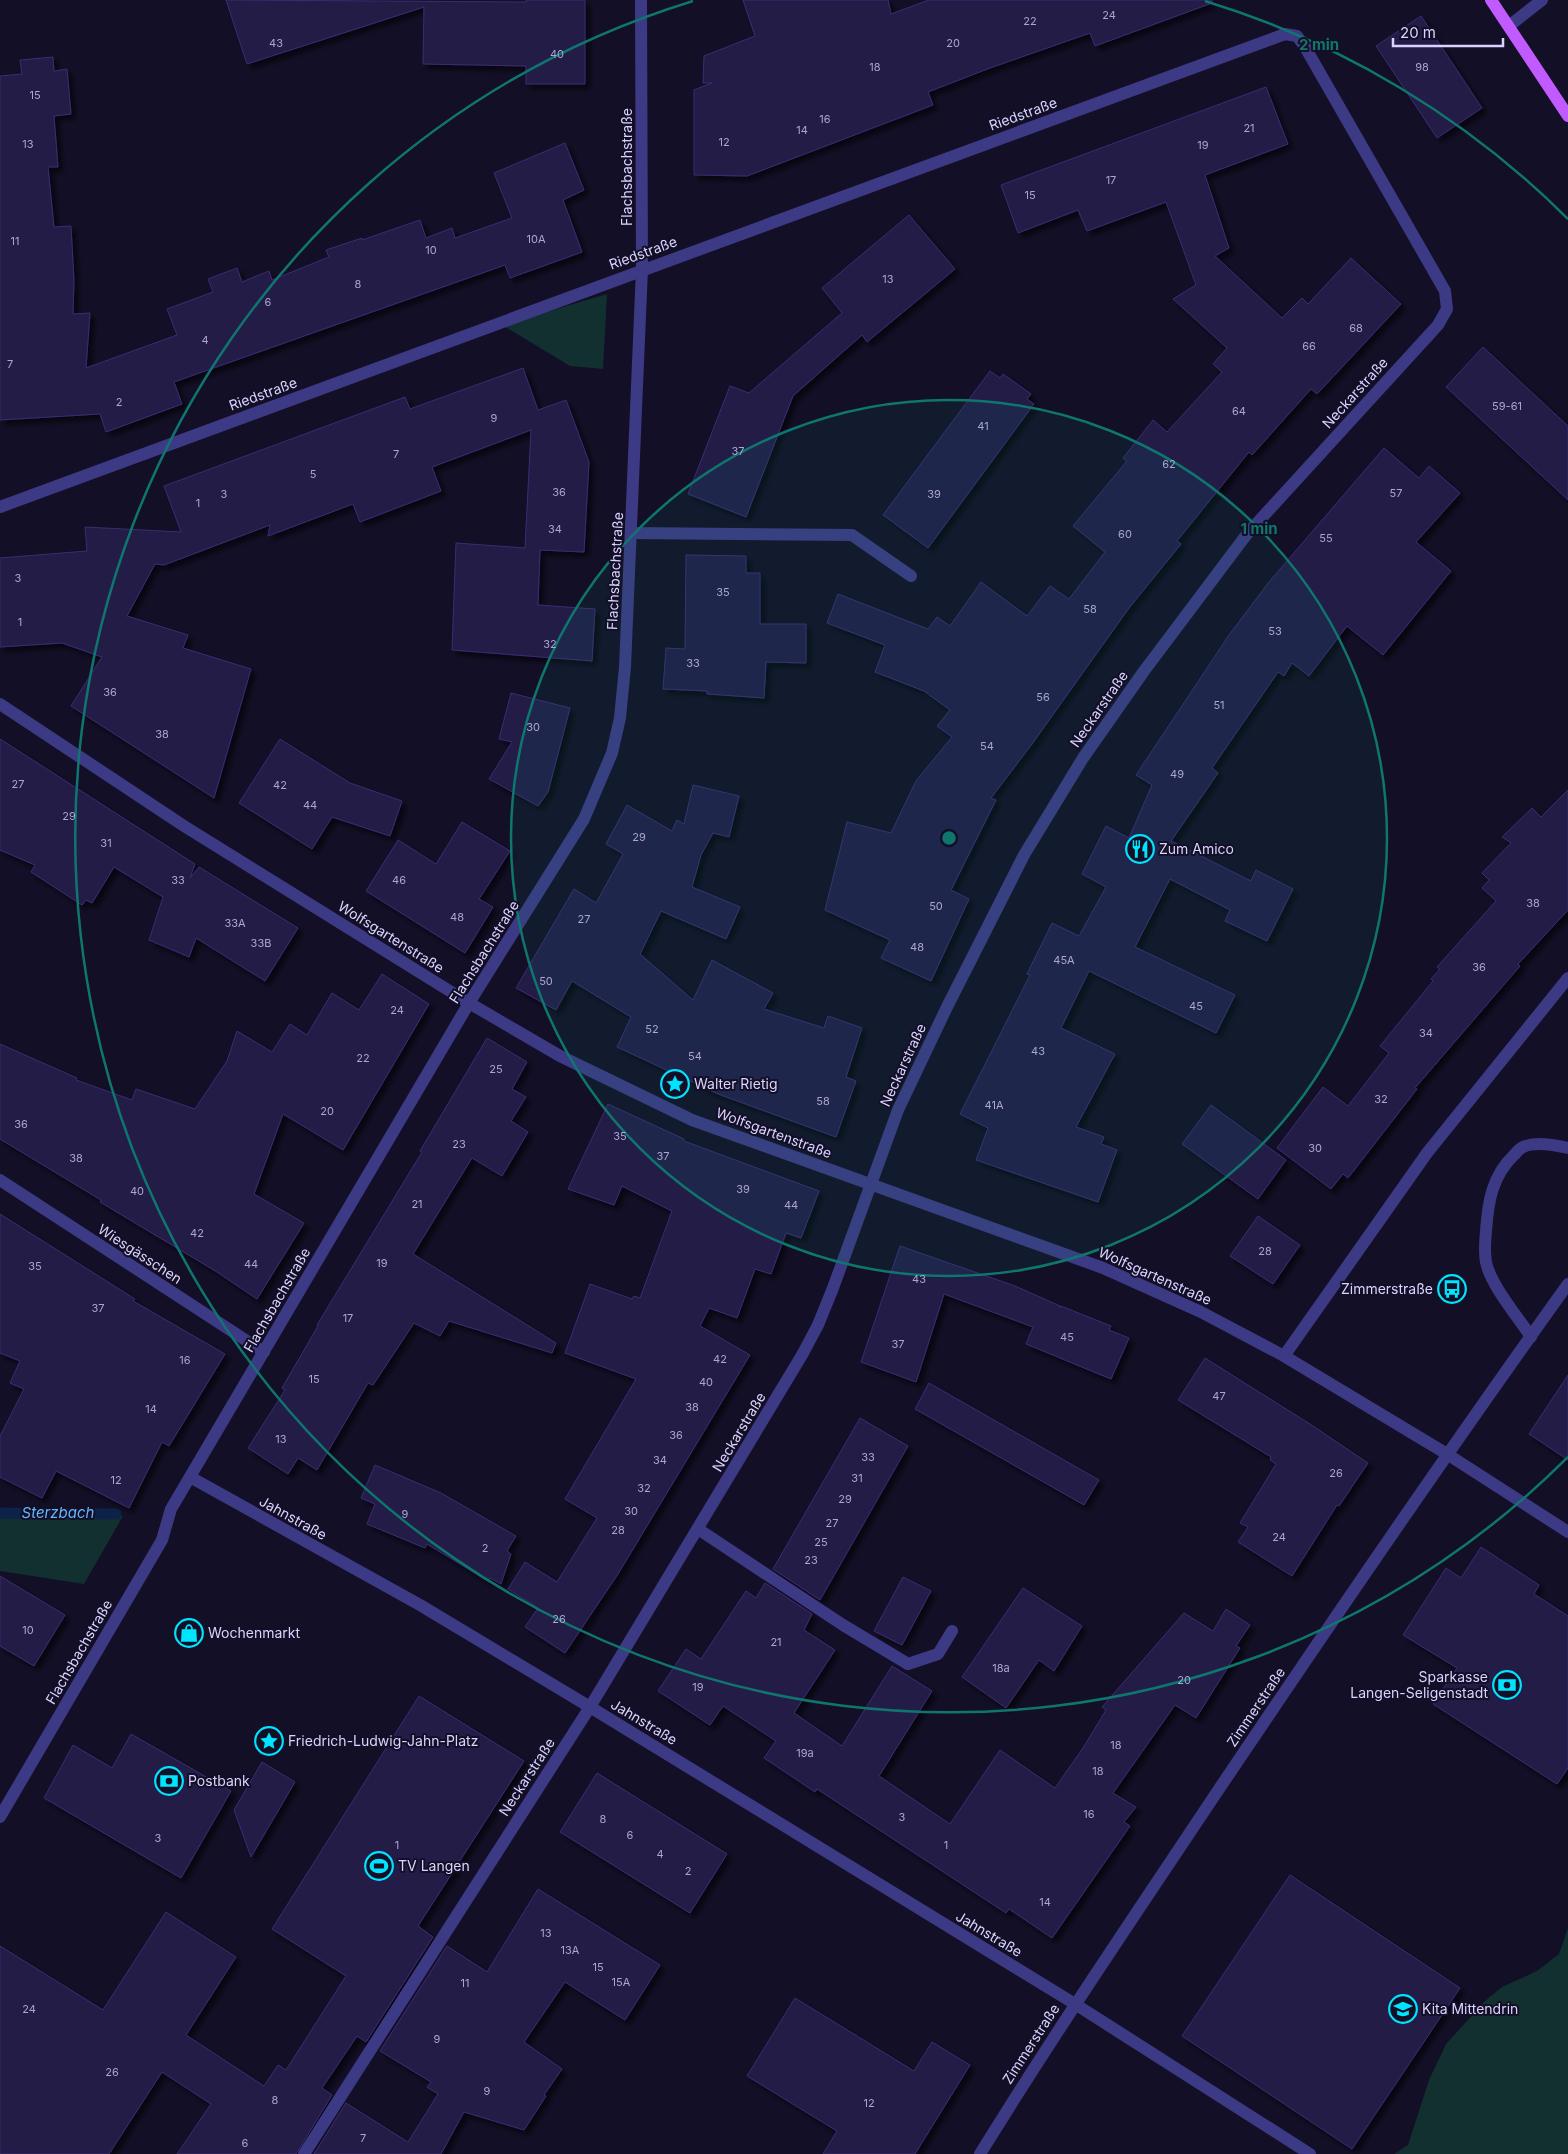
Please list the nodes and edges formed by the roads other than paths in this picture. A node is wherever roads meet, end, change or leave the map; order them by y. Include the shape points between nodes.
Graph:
1 (641, 0) edge
2 (1491, 0) edge
3 (1542, 0) edge
4 (1508, 26) junction
5 (1297, 36) joint
6 (1568, 116) edge
7 (642, 269) junction
8 (0, 507) edge
9 (631, 533) junction
10 (911, 576) dead end
11 (0, 704) edge
12 (1568, 978) edge
13 (469, 1002) junction
14 (1568, 1148) edge
15 (0, 1180) edge
16 (870, 1183) junction
17 (1568, 1284) edge
18 (1531, 1337) junction
19 (264, 1352) junction
20 (1284, 1356) junction
21 (1447, 1454) junction
22 (190, 1477) junction
23 (698, 1529) junction
24 (1568, 1532) edge
25 (952, 1631) dead end
26 (590, 1707) junction
27 (0, 1817) edge
28 (1075, 2004) junction
29 (304, 2154) edge
30 (980, 2154) edge
31 (1310, 2154) edge

1 - 7 street, Flachsbachstraße
2 - 4 main road
3 - 4 street
4 - 6 main road
5 - 7 street, Riedstraße via 1285,34
5 - 16 street, Neckarstraße via 1445,290 1448,309 1438,325 1247,534 1083,758 1024,855 946,1009 898,1110
7 - 8 street, Riedstraße
7 - 9 street, Flachsbachstraße
9 - 10 street via 852,535
9 - 13 street, Flachsbachstraße via 625,667 620,718 612,753 584,820
11 - 13 street, Wolfsgartenstraße via 184,826
12 - 20 street via 1427,1153
13 - 16 street, Wolfsgartenstraße via 560,1056 692,1120
13 - 19 street, Flachsbachstraße
14 - 18 street via 1540,1144 1522,1147 1496,1179 1486,1214 1486,1263 1492,1278
15 - 19 street, Wiesgässchen
16 - 20 street, Wolfsgartenstraße via 1103,1268 1201,1312
16 - 23 street, Neckarstraße via 818,1325
17 - 18 street, Zimmerstraße
18 - 21 street, Zimmerstraße
19 - 22 street, Flachsbachstraße
20 - 21 street, Wolfsgartenstraße
21 - 24 street, Wolfsgartenstraße
21 - 28 street, Zimmerstraße
22 - 26 street, Jahnstraße via 420,1605
22 - 27 street, Flachsbachstraße via 171,1508 158,1548
23 - 25 street via 908,1664 938,1654
23 - 26 street, Neckarstraße
26 - 28 street, Jahnstraße
26 - 29 street, Neckarstraße
28 - 30 street, Zimmerstraße
28 - 31 street, Jahnstraße

